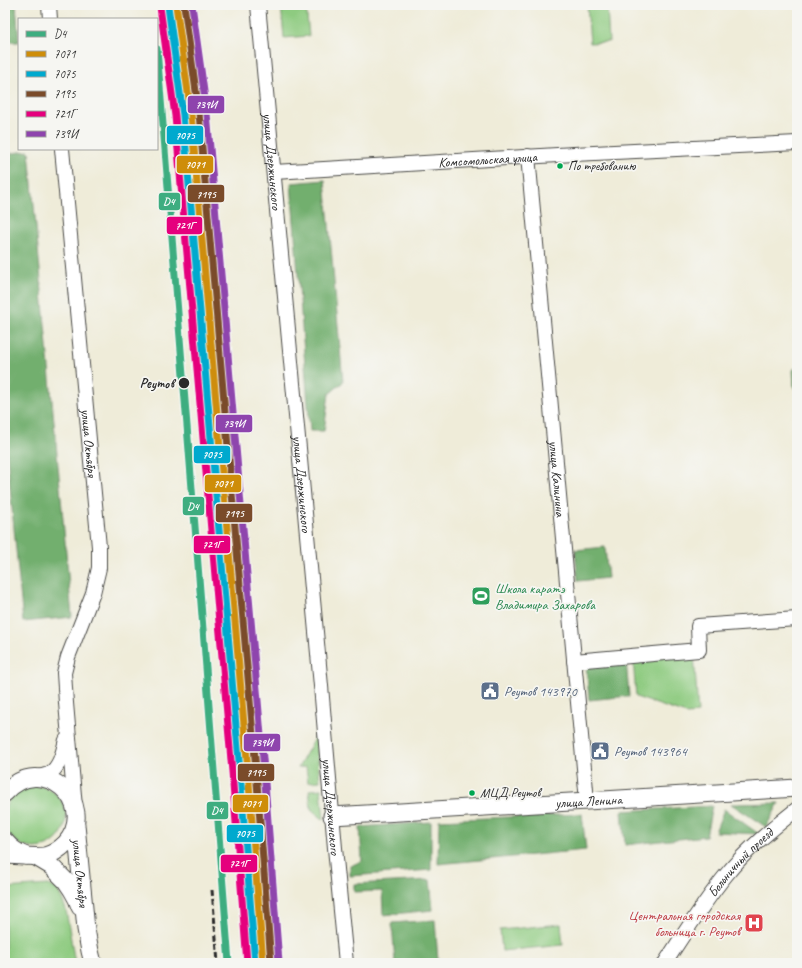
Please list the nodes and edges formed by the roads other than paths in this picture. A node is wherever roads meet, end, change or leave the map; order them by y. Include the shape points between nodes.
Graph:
1 (49, 5) edge
2 (258, 5) edge
3 (50, 18) edge
4 (797, 143) edge
5 (62, 150) edge
6 (528, 156) junction
7 (274, 172) junction
8 (797, 619) edge
9 (574, 661) junction
10 (68, 730) junction
11 (40, 778) junction
12 (797, 788) edge
13 (5, 793) edge
14 (587, 802) junction
15 (797, 809) edge
16 (75, 813) junction
17 (332, 816) junction
18 (5, 841) edge
19 (5, 855) edge
20 (31, 856) junction
21 (86, 928) junction
22 (93, 963) edge
23 (346, 963) edge
24 (664, 963) edge

1 - 3 street
2 - 7 street, улица Дзержинского
4 - 6 street, Комсомольская улица
5 - 10 street, улица Октября via 99,547 99,568 93,593 64,673
6 - 7 street, Комсомольская улица
6 - 9 street, улица Калинина
7 - 17 street, улица Дзержинского
8 - 9 street via 698,626 699,650
9 - 14 street, улица Калинина
10 - 11 street, улица Октября via 57,766
10 - 16 street, улица Октября
11 - 13 street via 28,778 18,782
11 - 16 street via 57,783 65,790 71,798
12 - 14 street, улица Ленина
14 - 17 street, улица Ленина
15 - 24 street, Больничный проезд via 747,851 726,875
16 - 20 street via 74,828 62,847 45,856
16 - 21 street, улица Октября
17 - 23 street, улица Дзержинского
18 - 20 street, улица Октября via 16,852
19 - 20 street
20 - 21 street, улица Октября via 51,866 66,881 77,899
21 - 22 street, улица Октября

